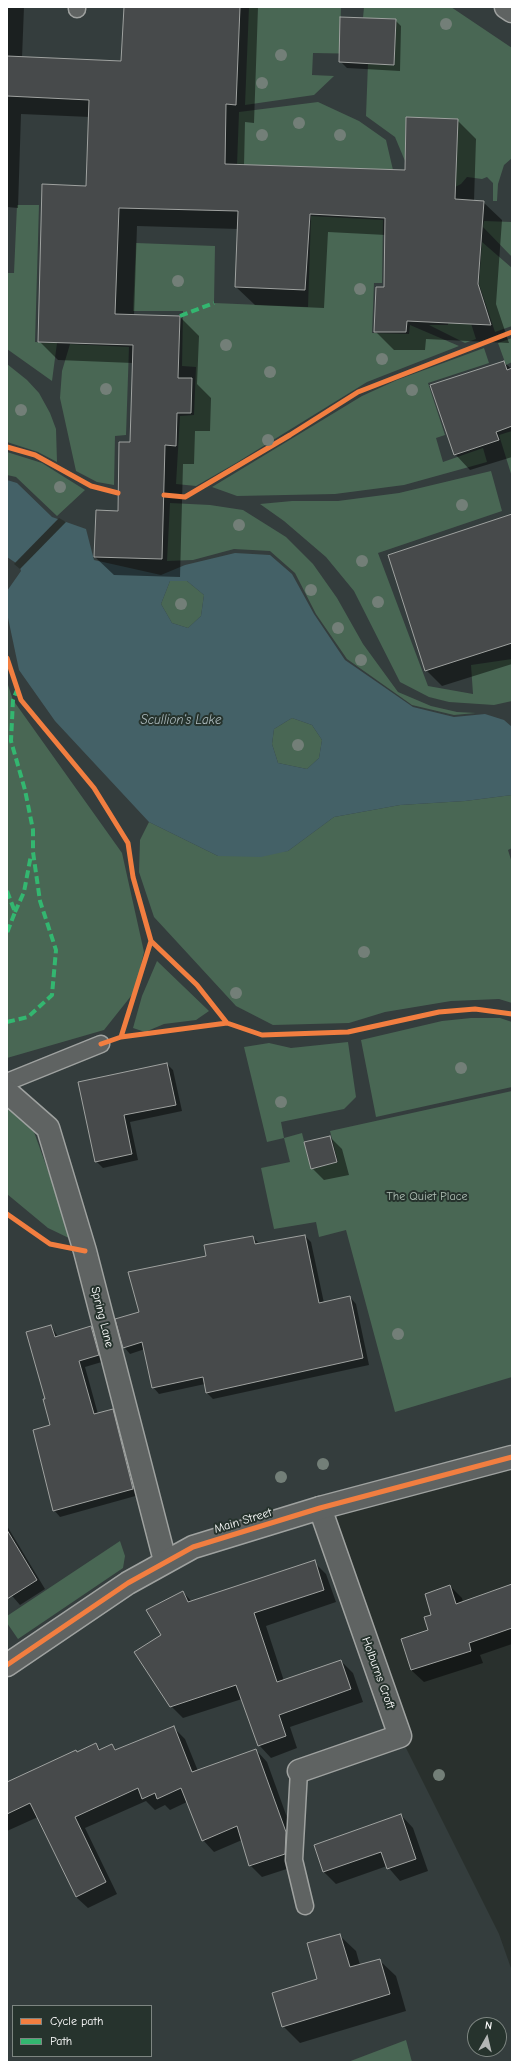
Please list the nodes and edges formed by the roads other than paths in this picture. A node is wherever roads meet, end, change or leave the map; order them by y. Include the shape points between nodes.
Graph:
1 (506, 7) edge
2 (512, 11) edge
3 (101, 1044) dead end
4 (7, 1082) edge
5 (7, 1092) edge
6 (512, 1457) edge
7 (320, 1508) junction
8 (165, 1561) junction
9 (7, 1665) edge
10 (299, 1771) joint
11 (305, 1906) dead end

1 - 2 street
3 - 4 lane
5 - 8 street, Spring Lane via 48,1128 85,1251
6 - 7 street, Main Street
7 - 8 street, Main Street via 193,1547
7 - 10 street, Holburns Croft via 400,1736
8 - 9 street, Main Street
10 - 11 lane via 294,1860

